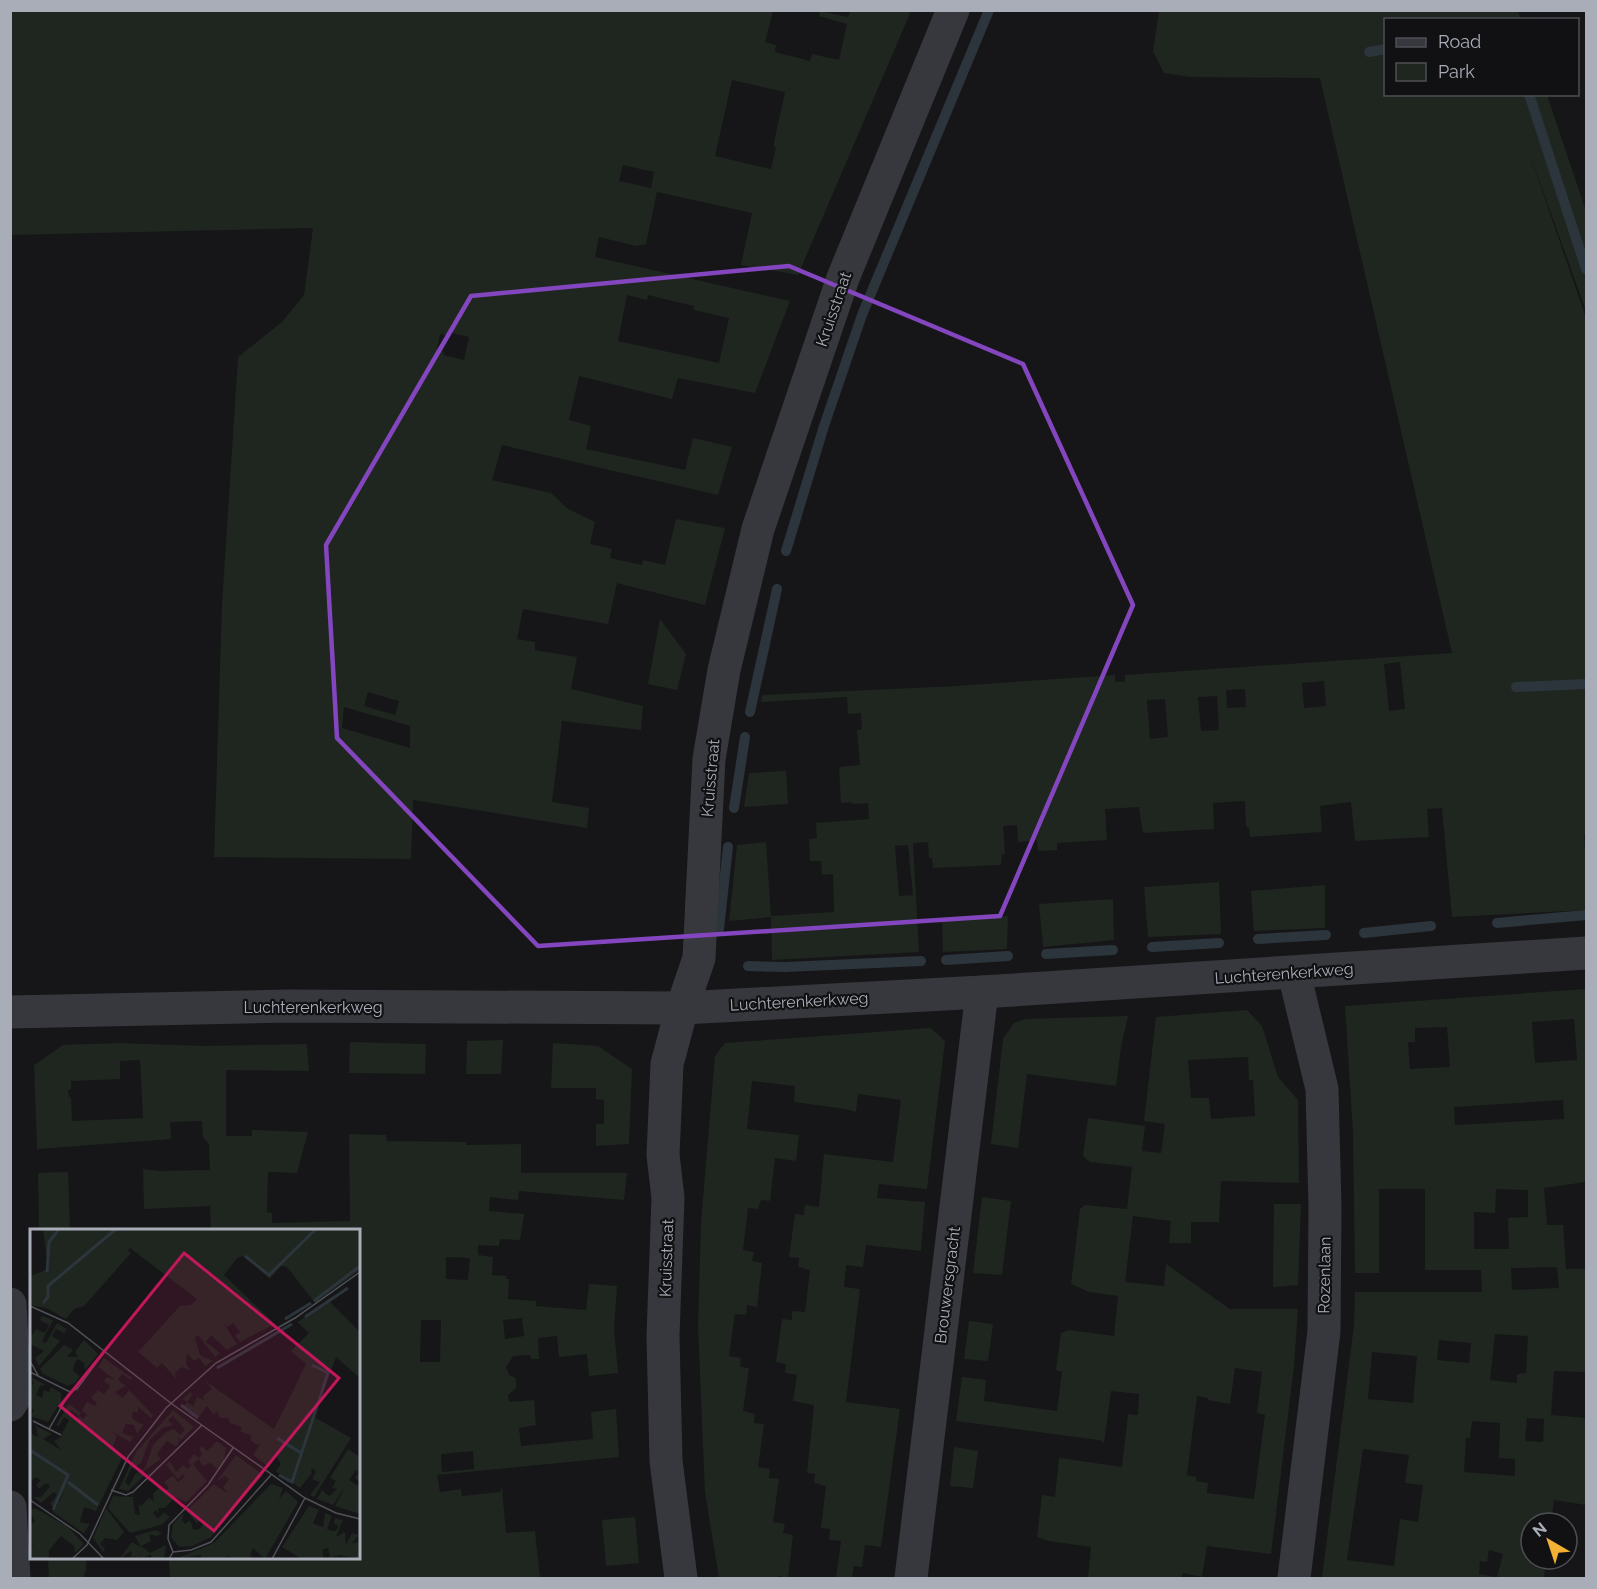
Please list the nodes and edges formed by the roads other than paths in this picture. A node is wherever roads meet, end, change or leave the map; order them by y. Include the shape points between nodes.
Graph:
1 (953, 10) edge
2 (1587, 953) edge
3 (1294, 973) junction
4 (982, 992) junction
5 (682, 1008) junction
6 (10, 1012) edge
7 (10, 1304) edge
8 (10, 1405) edge
9 (10, 1507) edge
10 (14, 1578) edge
11 (681, 1578) edge
12 (911, 1578) edge
13 (1294, 1578) edge

1 - 5 street, Kruisstraat via 843,278 758,529 723,670 709,759 699,958
2 - 3 street, Luchterenkerkweg
3 - 4 street, Luchterenkerkweg
3 - 13 street, Rozenlaan via 1322,1089 1325,1207 1324,1331
4 - 5 street, Luchterenkerkweg
4 - 12 street, Brouwersgracht
5 - 6 street, Luchterenkerkweg via 288,1006
5 - 11 street, Kruisstraat via 666,1064 663,1155 668,1198 663,1336 666,1461
7 - 8 street via 15,1397
9 - 10 street

